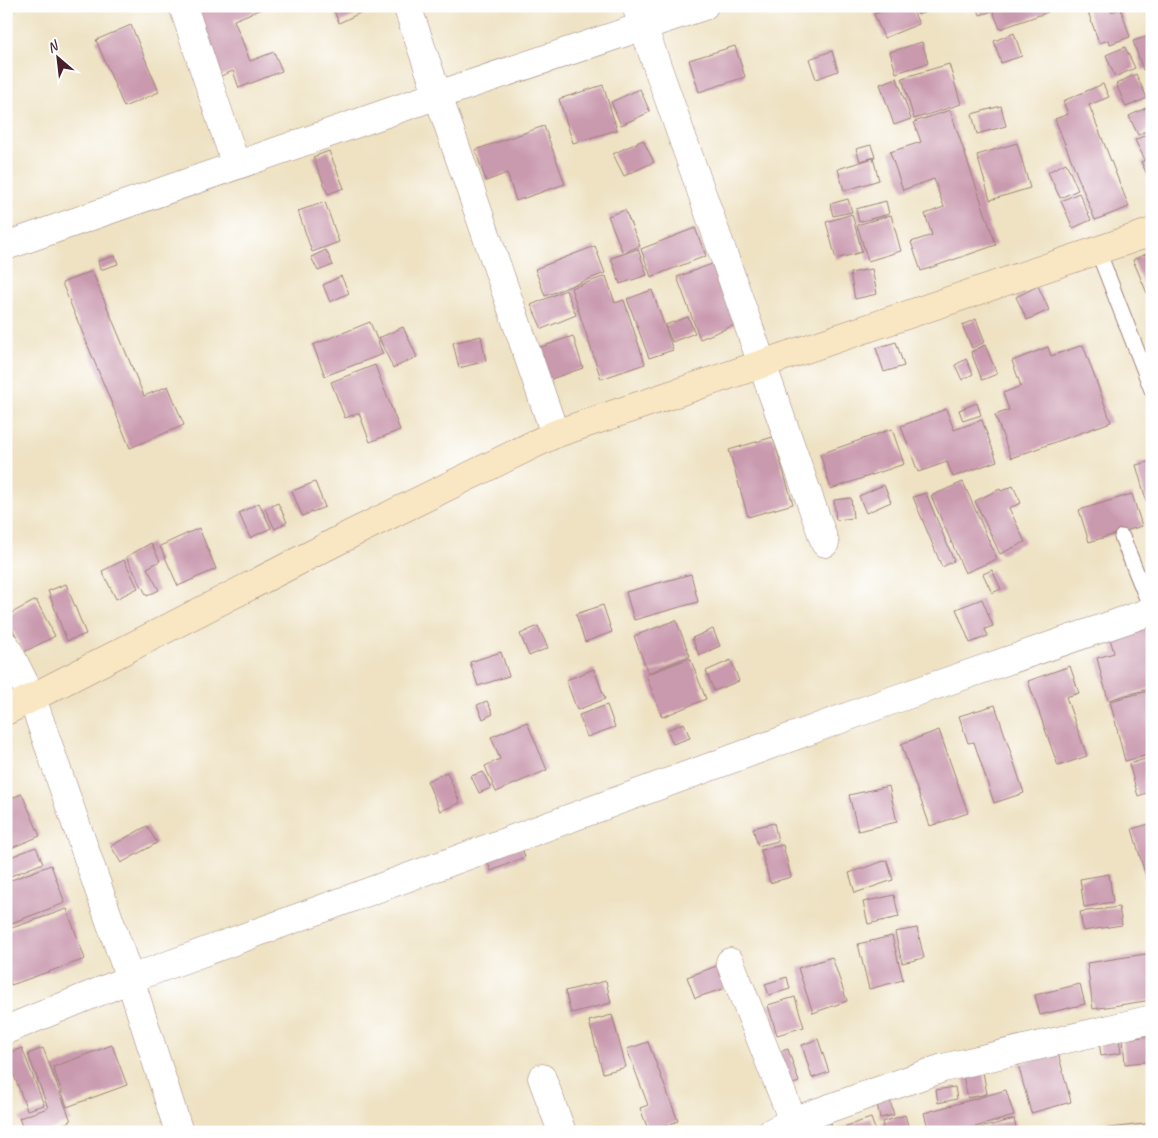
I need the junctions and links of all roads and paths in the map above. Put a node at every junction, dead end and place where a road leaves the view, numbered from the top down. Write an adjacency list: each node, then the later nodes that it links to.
1 (184, 6): 6 (street)
2 (407, 6): 5 (street)
3 (704, 6): 4 (street)
4 (640, 17): 5 (street); 10 (street)
5 (438, 95): 6 (street); 12 (street)
6 (236, 165): 8 (street)
7 (1152, 232): 9 (street)
8 (6, 246)
9 (1098, 251): 10 (street); 11 (lane)
10 (762, 366): 12 (street); 14 (street)
11 (1152, 390)
12 (555, 434): 17 (street)
13 (1122, 537): 15 (lane)
14 (825, 543)
15 (1152, 611): 20 (street)
16 (6, 646): 17 (street)
17 (32, 698): 18 (street); 20 (street)
18 (6, 711)
19 (730, 962): 24 (street)
20 (130, 979): 22 (street); 25 (street)
21 (1152, 1019): 24 (street)
22 (6, 1030)
23 (542, 1078): 26 (street)
24 (782, 1127)
25 (179, 1132)
26 (562, 1132)

